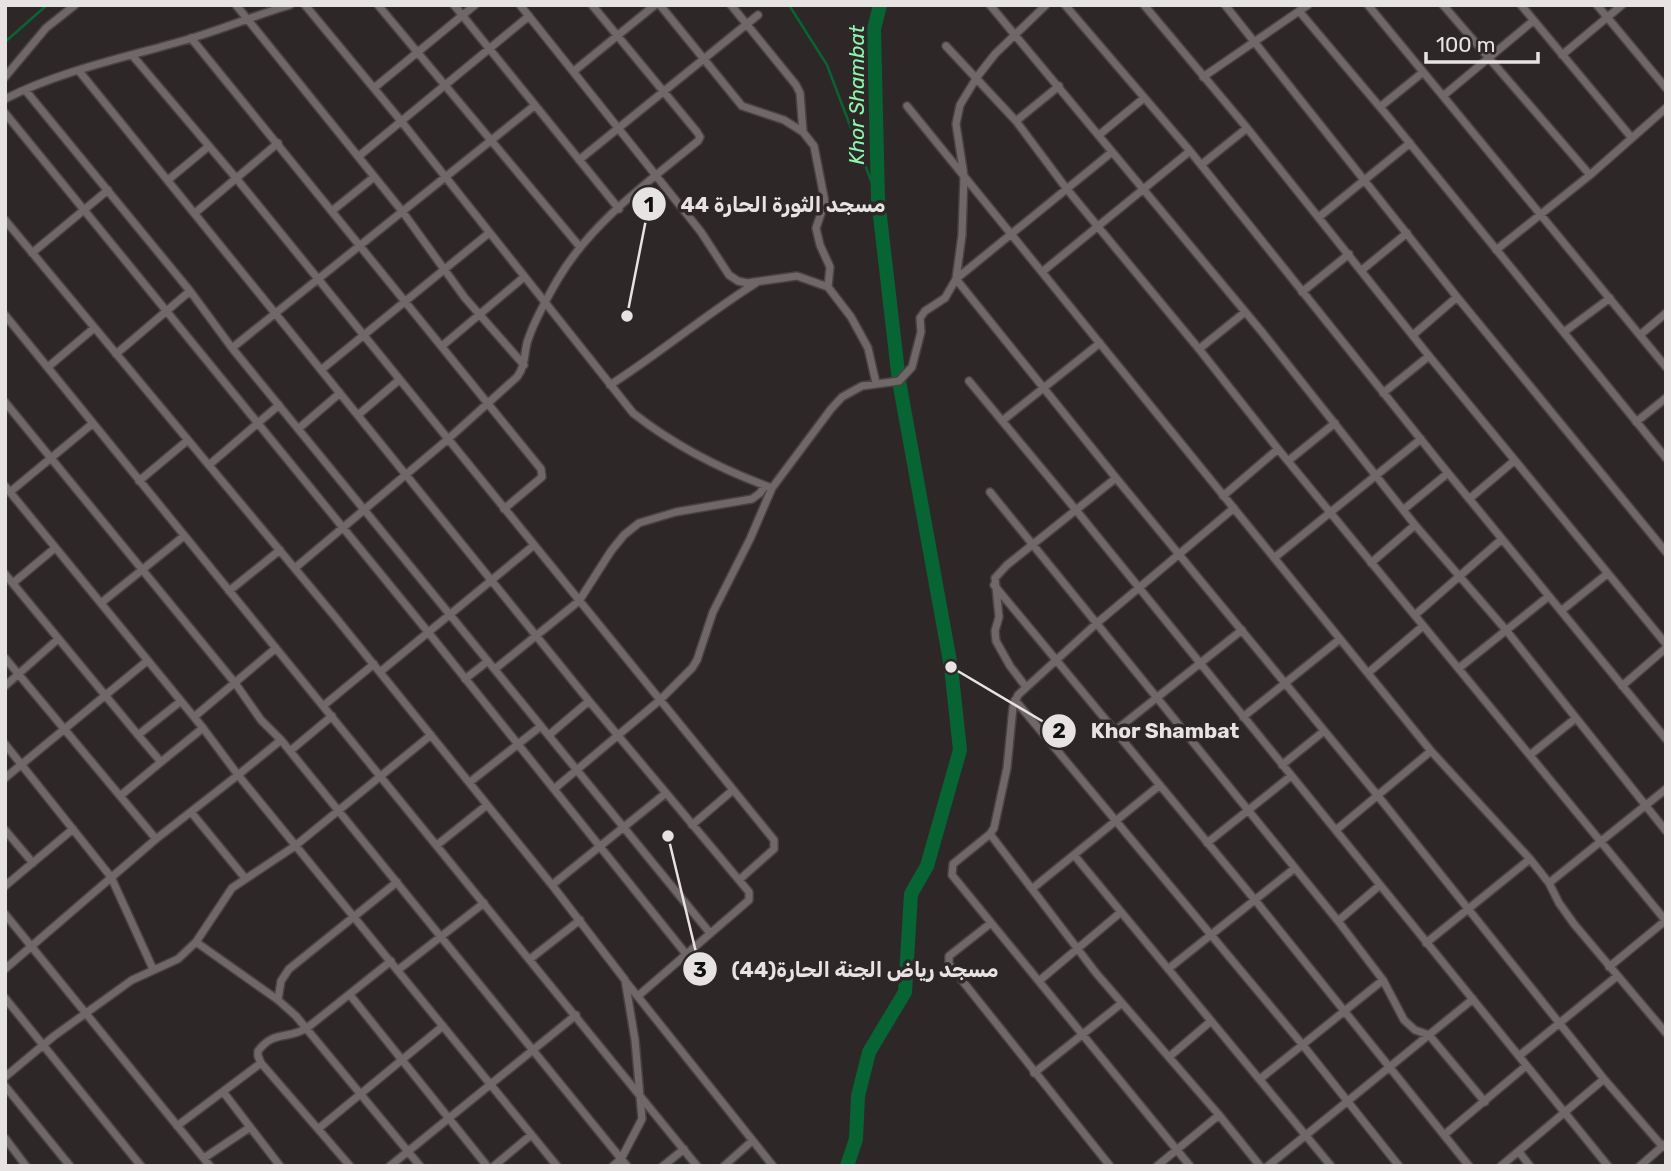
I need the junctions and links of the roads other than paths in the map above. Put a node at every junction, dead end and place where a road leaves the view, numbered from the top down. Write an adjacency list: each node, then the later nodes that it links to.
1 (75, 5): 45 (street)
2 (236, 5): 27 (street)
3 (290, 5): 27 (street)
4 (304, 5): 50 (street)
5 (378, 5): 37 (street)
6 (454, 5): 24 (street)
7 (475, 5): 24 (street)
8 (520, 5): 26 (street)
9 (592, 5): 32 (street)
10 (658, 5): 32 (street); 40 (street)
11 (731, 5): 30 (street)
12 (990, 5): 31 (street)
13 (1046, 5): 31 (street)
14 (1065, 5): 55 (street)
15 (1143, 5): 47 (street)
16 (1225, 5): 34 (street)
17 (1308, 5): 23 (street)
18 (1368, 5): 44 (street)
19 (1443, 5): 41 (street)
20 (1521, 5): 29 (street)
21 (1597, 5): 28 (street)
22 (1622, 5): 28 (street)
23 (1299, 11): 34 (street); 59 (street)
24 (463, 15): 36 (street); 37 (street)
25 (758, 15): 30 (street)
26 (529, 16): 36 (street); 43 (street)
27 (246, 18): 33 (street); 75 (street)
28 (1607, 18): 39 (street); 51 (street)
29 (1533, 21): 39 (street); 41 (street)
30 (746, 24): 40 (street); 66 (street)
31 (1015, 33): 46 (street); 49 (street)
32 (617, 36): 43 (street); 53 (street)
33 (191, 38): 38 (street); 70 (street)
34 (1254, 41): 47 (street); 84 (street)
35 (946, 46): 46 (street)
36 (490, 49): 48 (street); 57 (street)
37 (417, 52): 48 (street); 50 (street)
38 (132, 55): 42 (street); 72 (street)
39 (1562, 55): 68 (street)
40 (704, 59): 53 (street); 66 (street)
41 (1489, 59): 54 (street); 79 (street)
42 (79, 71): 52 (street); 85 (street)
43 (574, 71): 64 (street)
44 (1422, 73): 54 (street); 59 (street)
45 (5, 77)
46 (976, 77): 63 (street); 80 (street)
47 (1203, 77): 65 (street)
48 (445, 85): 62 (street); 69 (street)
49 (1059, 86): 63 (street); 67 (street)
50 (374, 88): 62 (street)
51 (1666, 88)
52 (26, 90): 56 (street); 88 (street)
53 (663, 92): 64 (street); 78 (street)
54 (1443, 96): 94 (street)
55 (1144, 98): 67 (street); 73 (street)
56 (5, 99)
57 (534, 106): 69 (street); 76 (street)
58 (907, 106): 80 (street)
59 (1380, 107): 71 (street)
60 (1666, 108): 68 (street)
61 (5, 113): 89 (street)
62 (401, 121): 75 (street); 82 (street)
63 (1016, 121): 86 (street)
64 (619, 128): 76 (street); 78 (street)
65 (1247, 128): 77 (street); 95 (street)
66 (803, 132): 113 (street)
67 (1099, 135): 74 (street)
68 (1631, 137): 79 (street)
69 (492, 141): 82 (street); 102 (street)
70 (278, 143): 83 (street); 91 (street)
71 (1410, 143): 84 (street); 103 (street)
72 (209, 146): 83 (street); 85 (street)
73 (1190, 151): 77 (street); 87 (street)
74 (1112, 152): 86 (street); 87 (street)
75 (359, 156): 81 (street)
76 (579, 160): 90 (street)
77 (1201, 165): 115 (street)
78 (656, 175): 90 (street); 112 (street)
79 (1590, 175): 94 (street)
80 (964, 176): 100 (street); 111 (street)
81 (374, 177): 91 (street); 92 (street)
82 (446, 177): 92 (street); 98 (street)
83 (236, 178): 93 (street); 110 (street)
84 (1365, 179): 95 (street); 99 (street)
85 (168, 180): 93 (street)
86 (1066, 188): 97 (street); 100 (street)
87 (1143, 189): 97 (street); 121 (street)
88 (108, 190): 89 (street); 114 (street)
89 (84, 209): 104 (street); 120 (street)
90 (619, 209): 102 (street)
91 (332, 211): 101 (street)
92 (402, 211): 101 (street); 106 (street)
93 (195, 212): 122 (street)
94 (1541, 214): 103 (street); 117 (street)
95 (1319, 217): 105 (street)
96 (5, 220): 104 (street)
97 (1098, 226): 108 (street); 134 (street)
98 (489, 233): 106 (street); 109 (street)
99 (1407, 233): 107 (street); 116 (street)
100 (1011, 234): 108 (street); 111 (street)
101 (360, 245): 110 (street); 118 (street)
102 (580, 247): 119 (street)
103 (1496, 250): 127 (street)
104 (32, 253): 126 (street)
105 (1349, 254): 107 (street); 115 (street)
106 (446, 269): 118 (street); 123 (street)
107 (1362, 270): 129 (street)
108 (1042, 272): 131 (street)
109 (524, 277): 119 (street); 123 (street)
110 (317, 279): 122 (street); 128 (street)
111 (956, 279): 143 (street); 145 (street)
112 (756, 282): 113 (street); 144 (street)
113 (828, 287): 143 (street)
114 (190, 291): 120 (street); 133 (street)
115 (1302, 292): 147 (street)
116 (1457, 297): 129 (street); 192 (street)
117 (1610, 298): 127 (street); 130 (street)
118 (404, 300): 128 (street); 132 (street)
119 (545, 303): 137 (street); 144 (street)
120 (166, 310): 135 (street); 156 (street)
121 (1245, 312): 134 (street); 157 (street)
122 (275, 313): 133 (street); 140 (street)
123 (480, 313): 132 (street); 137 (street)
124 (1666, 313): 130 (street)
125 (5, 315): 139 (street)
126 (93, 328): 135 (street); 139 (street)
127 (1564, 332): 154 (street)
128 (363, 335): 140 (street); 141 (street)
129 (1413, 335): 136 (street)
130 (1640, 335): 138 (street)
131 (1100, 343): 145 (street); 176 (street)
132 (442, 346): 150 (street)
133 (232, 348): 151 (street)
134 (1199, 349): 162 (street)
135 (116, 354): 160 (street)
136 (1429, 356): 147 (street); 166 (street)
137 (524, 365): 150 (street)
138 (1666, 366)
139 (48, 367): 155 (street)
140 (321, 370): 146 (street)
141 (400, 380): 152 (street); 161 (street)
142 (968, 381): 153 (street)
143 (876, 383): 173 (street)
144 (610, 386): 173 (street)
145 (1045, 387): 153 (street); 171 (street)
146 (340, 393): 152 (street); 158 (street)
147 (1383, 393): 159 (street)
148 (1666, 398): 154 (street)
149 (5, 402): 163 (street)
150 (489, 402): 161 (street); 179 (street)
151 (279, 405): 156 (street); 158 (street)
152 (358, 415): 169 (street)
153 (1002, 421): 181 (street)
154 (1636, 422): 164 (street)
155 (92, 424): 163 (street); 172 (street)
156 (256, 424): 167 (street); 185 (street)
157 (1335, 424): 165 (street); 170 (street)
158 (298, 429): 180 (street)
159 (1421, 439): 168 (street); 170 (street)
160 (188, 440): 167 (street); 172 (street)
161 (447, 440): 169 (street); 179 (street)
162 (1278, 449): 165 (street); 176 (street)
163 (51, 458): 174 (street); 197 (street)
164 (1666, 458)
165 (1288, 461): 183 (street)
166 (1514, 461): 177 (street); 199 (street)
167 (209, 465): 191 (street)
168 (1448, 473): 177 (street); 182 (street)
169 (407, 475): 180 (street); 201 (street)
170 (1375, 475): 182 (street); 183 (street)
171 (1116, 478): 181 (street); 193 (street)
172 (139, 481): 186 (street)
173 (769, 487): 207 (street); 241 (street)
174 (8, 489): 190 (street)
175 (989, 492): 189 (street)
176 (1223, 496): 178 (street)
177 (1469, 499): 187 (street)
178 (1234, 508): 193 (street); 194 (street)
179 (504, 509): 188 (street)
180 (365, 510): 185 (street); 210 (street)
181 (1076, 510): 189 (street); 204 (street)
182 (1403, 510): 184 (street)
183 (1330, 513): 194 (street); 195 (street)
184 (1415, 525): 195 (street); 200 (street)
185 (343, 528): 196 (street); 216 (street)
186 (184, 536): 197 (street); 205 (street)
187 (1502, 540): 200 (street); 206 (street)
188 (533, 545): 201 (street); 207 (street)
189 (1033, 545): 203 (street); 212 (street)
190 (55, 548): 202 (street); 208 (street)
191 (280, 550): 196 (street); 205 (street)
192 (1666, 552)
193 (1180, 553): 204 (street); 214 (street)
194 (1274, 558): 219 (street)
195 (1371, 562): 211 (street)
196 (295, 568): 226 (street)
197 (143, 570): 208 (street); 234 (street)
198 (5, 574): 202 (street)
199 (1607, 574): 209 (street); 220 (street)
200 (1459, 576): 211 (street); 215 (street)
201 (492, 580): 210 (street); 217 (street)
202 (13, 583): 218 (street)
203 (994, 585): 223 (street); 238 (street)
204 (1138, 588): 212 (street); 227 (street)
205 (229, 591): 221 (street)
206 (1549, 596): 209 (street); 215 (street)
207 (579, 601): 217 (street); 241 (street)
208 (101, 603): 224 (street)
209 (1561, 611): 237 (street)
210 (450, 614): 216 (street); 225 (street)
211 (1415, 615): 213 (street)
212 (1097, 623): 223 (street); 240 (street)
213 (1423, 626): 228 (street); 231 (street)
214 (1242, 630): 227 (street); 235 (street)
215 (1506, 630): 228 (street); 249 (street)
216 (428, 632): 230 (street); 233 (street)
217 (537, 635): 229 (street); 244 (street)
218 (58, 639): 232 (street); 239 (street)
219 (1340, 639): 231 (street); 235 (street)
220 (1666, 646): 237 (street)
221 (276, 648): 234 (street); 245 (street)
222 (5, 658): 232 (street)
223 (1057, 658): 238 (street); 253 (street)
224 (147, 661): 239 (street); 243 (street)
225 (488, 661): 229 (street); 233 (street)
226 (374, 664): 230 (street); 245 (street)
227 (1199, 664): 240 (street); 248 (street)
228 (1459, 668): 265 (street)
229 (495, 669): 250 (street)
230 (380, 672): 256 (street)
231 (1368, 673): 264 (street)
232 (18, 674): 236 (street); 252 (street)
233 (465, 679): 262 (street)
234 (235, 683): 247 (street); 260 (street)
235 (1285, 683): 248 (street); 254 (street)
236 (5, 686)
237 (1622, 686): 259 (street)
238 (1026, 687): 242 (street)
239 (105, 695): 252 (street); 255 (street)
240 (1157, 699): 253 (street); 285 (street)
241 (660, 700): 258 (street); 278 (street)
242 (1015, 700): 287 (street); 294 (street)
243 (181, 701): 247 (street); 255 (street)
244 (589, 701): 257 (street); 258 (street)
245 (323, 706): 246 (street)
246 (332, 716): 263 (street); 272 (street)
247 (194, 717): 251 (street)
248 (1243, 718): 268 (street)
249 (1576, 718): 265 (street); 283 (street)
250 (541, 726): 257 (street); 262 (street)
251 (203, 728): 266 (street); 270 (street)
252 (64, 730): 267 (street); 280 (street)
253 (1116, 730): 275 (street)
254 (1324, 731): 268 (street); 281 (street)
255 (138, 735): 266 (street)
256 (431, 735): 272 (street); 274 (street)
257 (549, 735): 269 (street)
258 (618, 736): 269 (street); 279 (street)
259 (1666, 739)
260 (281, 740): 263 (street); 270 (street)
261 (5, 744): 267 (street)
262 (517, 744): 274 (street); 276 (street)
263 (290, 751): 284 (street)
264 (1431, 751): 281 (street); 302 (street)
265 (1530, 755): 297 (street)
266 (161, 762): 280 (street)
267 (22, 764): 273 (street); 291 (street)
268 (1282, 765): 271 (street)
269 (577, 769): 276 (street); 289 (street)
270 (238, 775): 286 (street); 299 (street)
271 (1291, 776): 285 (street); 292 (street)
272 (381, 777): 284 (street); 298 (street)
273 (5, 778)
274 (470, 782): 282 (street)
275 (1160, 785): 287 (street); 296 (street)
276 (554, 789): 300 (street)
277 (1666, 789): 283 (street)
278 (733, 790): 288 (street); 307 (street)
279 (666, 793): 288 (street); 289 (street)
280 (120, 796): 295 (street)
281 (1378, 796): 292 (street); 316 (street)
282 (487, 805): 298 (street); 310 (street)
283 (1646, 806): 293 (street); 297 (street)
284 (340, 811): 299 (street); 308 (street)
285 (1248, 811): 296 (street); 304 (street)
286 (191, 812): 295 (street); 306 (street)
287 (1116, 820): 301 (street); 325 (street)
288 (692, 825): 307 (street)
289 (624, 828): 300 (street); 324 (street)
290 (5, 830): 303 (street)
291 (74, 830): 303 (street); 305 (street)
292 (1336, 830): 311 (street)
293 (1666, 831)
294 (990, 834): 313 (street); 323 (street)
295 (156, 839): 305 (street)
296 (1207, 842): 314 (street)
297 (1601, 843): 309 (street); 322 (street)
298 (437, 845): 315 (street)
299 (295, 846): 306 (street); 319 (street)
300 (600, 846): 310 (street); 331 (street)
301 (1074, 855): 313 (street); 317 (street)
302 (1530, 859): 309 (street); 316 (street)
303 (33, 863): 312 (street)
304 (1295, 868): 314 (street); 321 (street)
305 (111, 877): 329 (street); 335 (street)
306 (245, 878): 327 (street)
307 (739, 880): 324 (street)
308 (397, 882): 319 (street); 326 (street)
309 (1549, 883): 334 (street)
310 (552, 885): 320 (street)
311 (1380, 885): 321 (street); 328 (street)
312 (5, 886)
313 (1033, 888): 330 (street)
314 (1255, 900): 325 (street); 349 (street)
315 (484, 902): 326 (street); 332 (street)
316 (1469, 909): 328 (street); 353 (street)
317 (1121, 912): 330 (street); 336 (street)
318 (5, 914): 329 (street)
319 (353, 916): 333 (street); 347 (street)
320 (580, 920): 332 (street); 340 (street)
321 (1338, 921): 341 (street)
322 (1666, 921): 334 (street)
323 (991, 923): 342 (street); 368 (street)
324 (710, 933): 331 (street)
325 (1210, 935): 336 (street); 359 (street)
326 (440, 936): 338 (street); 361 (street)
327 (196, 942): 335 (street); 347 (street)
328 (1426, 943): 346 (street)
329 (32, 947): 337 (street); 350 (street)
330 (1078, 949): 342 (street); 348 (street)
331 (686, 954): 344 (street)
332 (530, 959): 351 (street)
333 (391, 961): 338 (street); 343 (street)
334 (1609, 967): 339 (street)
335 (153, 969): 350 (street)
336 (1168, 969): 352 (street)
337 (5, 970)
338 (398, 970): 354 (street)
339 (1616, 976): 353 (street); 356 (street)
340 (625, 980): 344 (street); 376 (street)
341 (1383, 980): 349 (street); 358 (street)
342 (1039, 981): 357 (street)
343 (350, 995): 355 (street); 364 (street)
344 (638, 996): 389 (street)
345 (5, 998): 360 (street)
346 (1473, 999): 358 (street); 362 (street)
347 (278, 1000): 355 (street)
348 (1122, 1003): 357 (street); 363 (street)
349 (1343, 1011): 359 (street); 366 (street)
350 (85, 1013): 360 (street); 382 (street)
351 (576, 1015): 361 (street); 376 (street)
352 (1211, 1021): 363 (street); 370 (street)
353 (1559, 1023): 362 (street); 371 (street)
354 (443, 1026): 364 (street); 372 (street)
355 (307, 1028): 365 (street); 375 (street)
356 (1666, 1033)
357 (1082, 1034): 368 (street); 392 (street)
358 (1429, 1035): 366 (street); 378 (street)
359 (1302, 1044): 370 (street); 377 (street)
360 (42, 1046): 369 (street); 399 (street)
361 (532, 1051): 372 (street); 396 (street)
362 (1519, 1056): 367 (street)
363 (1169, 1057): 380 (street)
364 (401, 1059): 375 (street); 381 (street)
365 (261, 1063): 374 (street); 384 (street)
366 (1388, 1066): 377 (street); 387 (street)
367 (1526, 1066): 378 (street); 379 (street)
368 (1034, 1073): 414 (street)
369 (5, 1077)
370 (1260, 1079): 385 (street)
371 (1604, 1079): 379 (street); 390 (street)
372 (490, 1084): 381 (street); 386 (street)
373 (5, 1086): 398 (street)
374 (224, 1093): 382 (street); 383 (street)
375 (360, 1093): 384 (street); 393 (street)
376 (640, 1098): 391 (street); 396 (street)
377 (1346, 1100): 385 (street); 420 (street)
378 (1485, 1102): 387 (street)
379 (1565, 1114): 394 (street); 424 (street)
380 (1219, 1115): 392 (street); 417 (street)
381 (448, 1118): 393 (street); 405 (street)
382 (177, 1125): 395 (street)
383 (249, 1128): 395 (street); 401 (street)
384 (318, 1129): 402 (street)
385 (1305, 1134): 418 (street); 419 (street)
386 (531, 1135): 406 (street); 407 (street)
387 (1444, 1135): 421 (street)
388 (5, 1138): 397 (street)
389 (752, 1141): 412 (street); 413 (street)
390 (1664, 1145): 425 (street)
391 (684, 1149): 410 (street); 411 (street)
392 (1176, 1149): 415 (street); 416 (street)
393 (408, 1151): 403 (street); 404 (street)
394 (1519, 1152): 422 (street); 423 (street)
395 (204, 1158): 400 (street)
396 (621, 1159): 408 (street); 409 (street)
397 (26, 1166)
398 (70, 1166)
399 (141, 1166)
400 (210, 1166)
401 (280, 1166)
402 (350, 1166)
403 (390, 1166)
404 (420, 1166)
405 (487, 1166)
406 (494, 1166)
407 (557, 1166)
408 (613, 1166)
409 (627, 1166)
410 (663, 1166)
411 (697, 1166)
412 (724, 1166)
413 (773, 1166)
414 (1110, 1166)
415 (1157, 1166)
416 (1189, 1166)
417 (1260, 1166)
418 (1268, 1166)
419 (1331, 1166)
420 (1399, 1166)
421 (1469, 1166)
422 (1501, 1166)
423 (1530, 1166)
424 (1608, 1166)
425 (1640, 1166)

